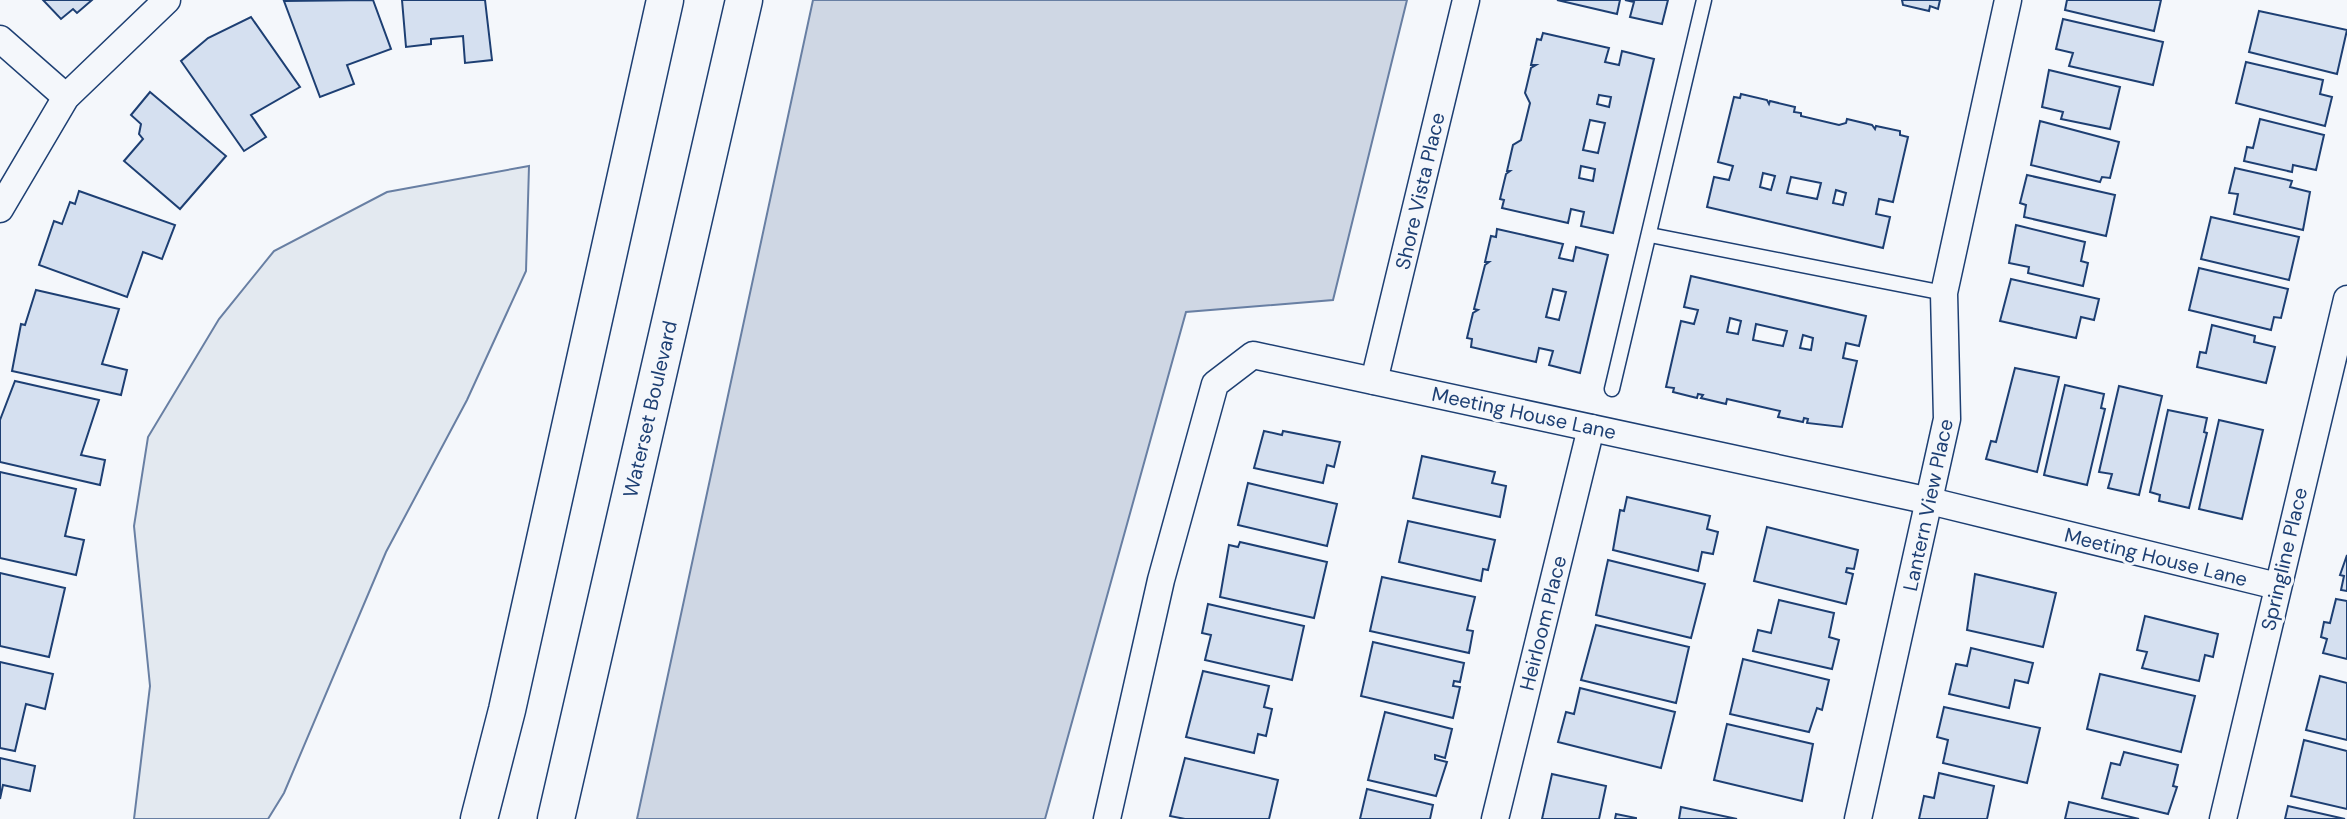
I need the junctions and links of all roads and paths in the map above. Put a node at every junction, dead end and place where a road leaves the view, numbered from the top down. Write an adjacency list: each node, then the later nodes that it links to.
1 (167, 0): 8 (street)
2 (665, 0): 19 (street)
3 (744, 0): 20 (street, Waterset Boulevard)
4 (1466, 0): 14 (street, Shore Vista Place)
5 (1704, 0): 10 (lane)
6 (2008, 0): 11 (street, Lantern View Place)
7 (0, 39): 8 (street)
8 (66, 97): 9 (street)
9 (0, 209)
10 (1650, 235): 11 (lane); 15 (lane)
11 (1944, 293): 17 (street, Lantern View Place)
12 (2347, 299): 13 (street, Springline Place)
13 (2343, 335): 18 (street, Springline Place)
14 (1374, 381): 16 (street, Meeting House Lane); 21 (street, Meeting House Lane)
15 (1612, 389)
16 (1591, 428): 17 (street, Meeting House Lane); 22 (street, Heirloom Place)
17 (1930, 501): 18 (street, Meeting House Lane); 23 (street, Lantern View Place)
18 (2277, 586): 24 (street, Springline Place)
19 (479, 819)
20 (556, 819)
21 (1107, 819)
22 (1495, 819)
23 (1858, 819)
24 (2223, 819)

